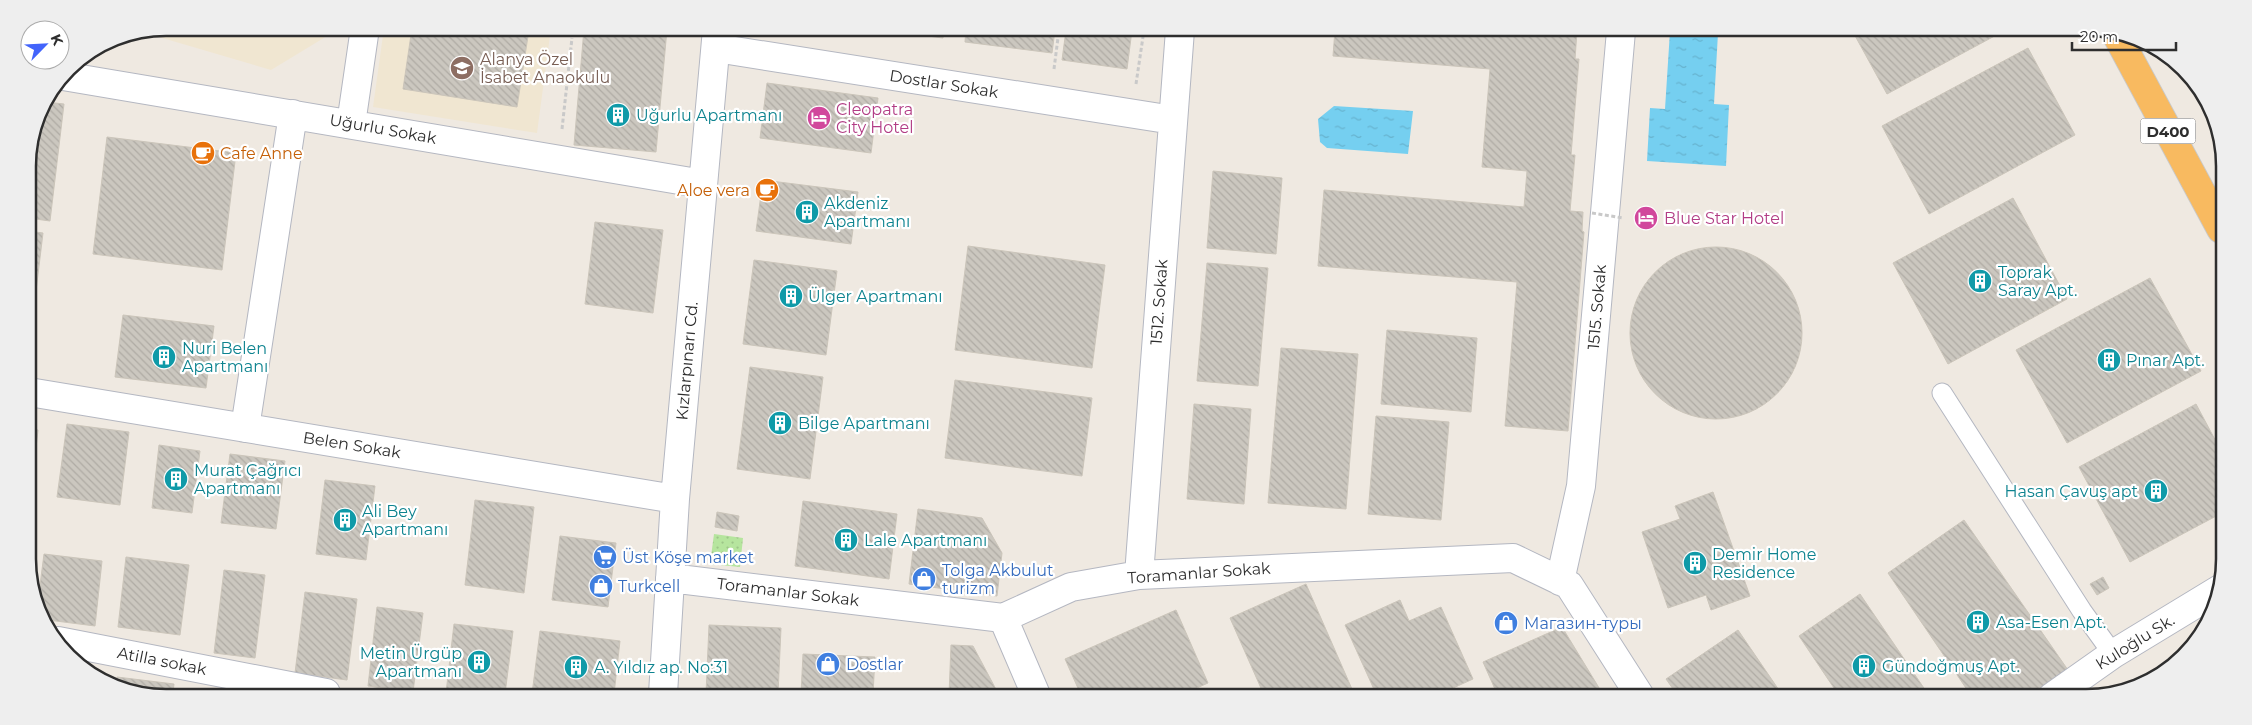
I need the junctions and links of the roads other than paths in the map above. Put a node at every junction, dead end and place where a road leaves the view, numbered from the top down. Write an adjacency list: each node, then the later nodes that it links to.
1 (364, 36): 9 (street)
2 (1180, 36): 8 (street, 1512. Sokak)
3 (1622, 36): 18 (street, 1515. Sokak)
4 (717, 38): 8 (street, Dostlar Sokak); 10 (street, Kızlarpınarı Cd.)
5 (2120, 41): 11 (highway, D400)
6 (72, 78): 7 (street, Uğurlu Sokak)
7 (293, 114): 9 (street, Uğurlu Sokak); 14 (street)
8 (1173, 120): 16 (street, 1512. Sokak)
9 (351, 124): 10 (street, Uğurlu Sokak)
10 (703, 184): 15 (street, Kızlarpınarı Cd.)
11 (2216, 218)
12 (1942, 392): 22 (lane)
13 (36, 393): 14 (street, Belen Sokak)
14 (245, 428): 15 (street, Belen Sokak)
15 (675, 499): 17 (street, Kızlarpınarı Cd.)
16 (1139, 575): 18 (street, Toramanlar Sokak); 20 (street, Toramanlar Sokak)
17 (670, 578): 20 (street, Toramanlar Sokak); 26 (street, Kızlarpınarı Cd.)
18 (1560, 581): 23 (street, Toramanlar Sokak)
19 (2210, 595): 22 (street, Kuloğlu Sk.)
20 (1003, 618): 27 (street)
21 (68, 643): 25 (street, Atilla sokak)
22 (2113, 654): 24 (street, Kuloğlu Sk.)
23 (1635, 688)
24 (2065, 688)
25 (305, 689)
26 (663, 689)
27 (1033, 689)

